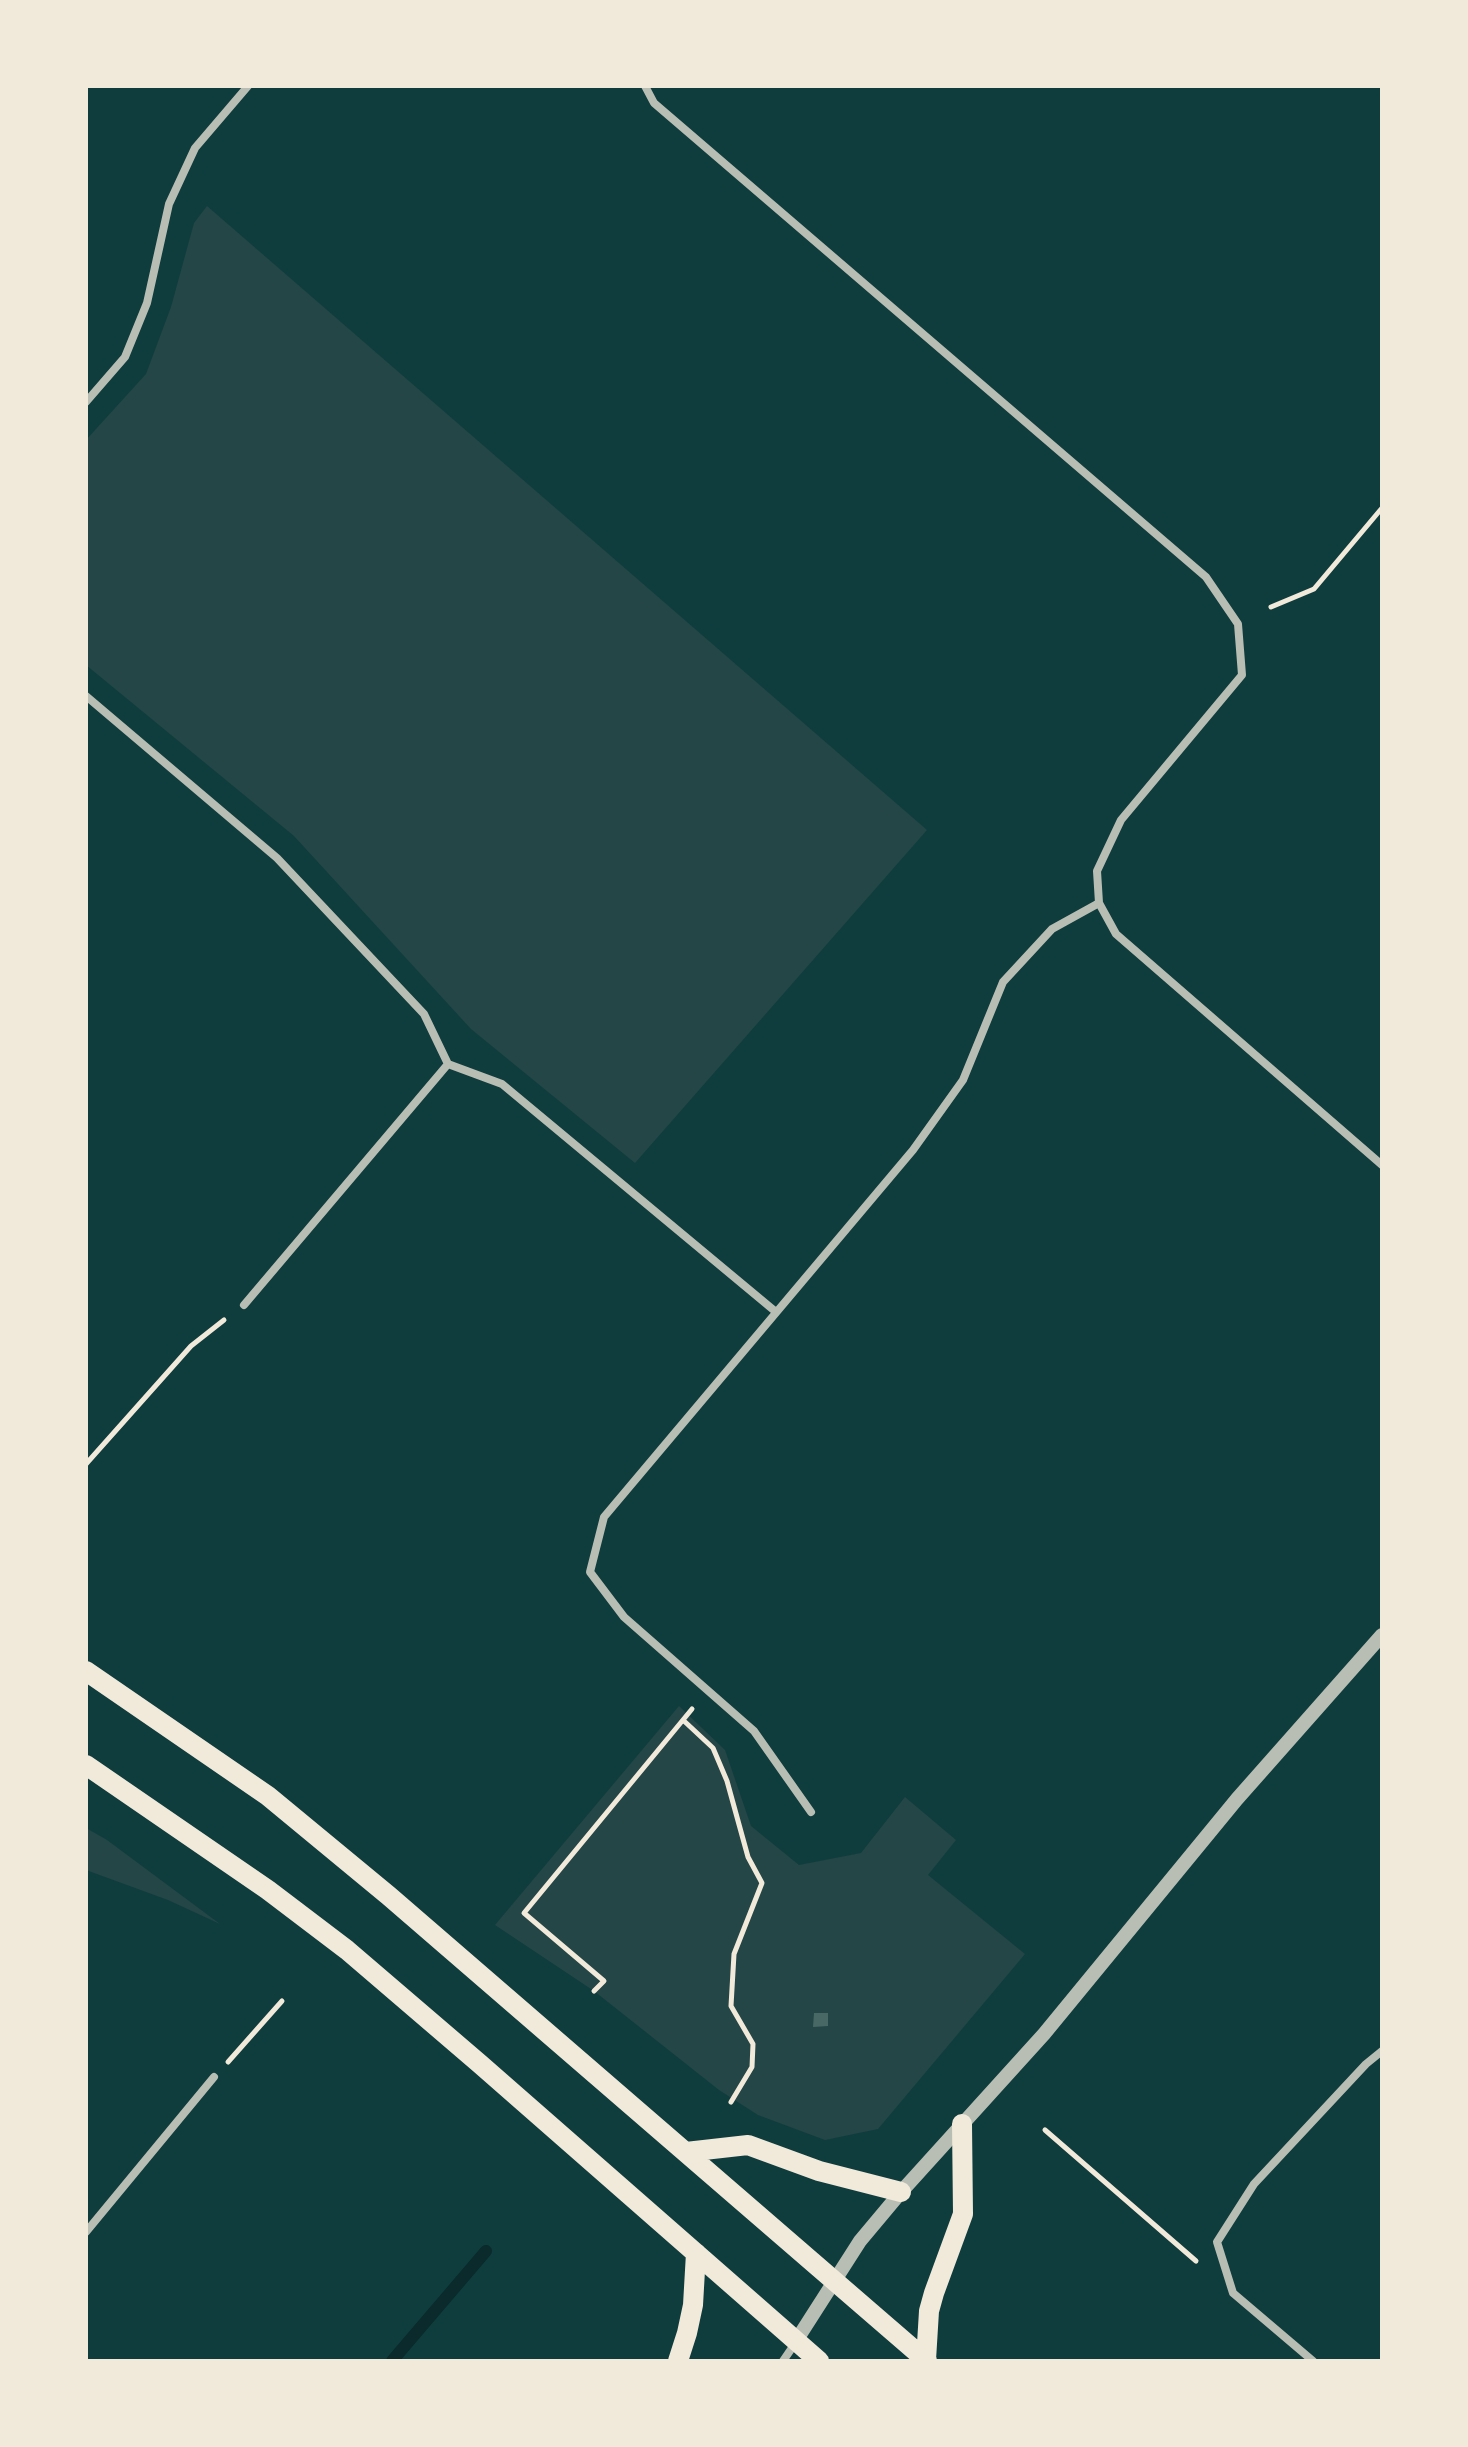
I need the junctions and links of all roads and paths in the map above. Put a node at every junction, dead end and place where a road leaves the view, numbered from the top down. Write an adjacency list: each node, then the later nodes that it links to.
1 (248, 86): 3 (street)
2 (645, 86): 7 (street)
3 (86, 402)
4 (1382, 508): 5 (path)
5 (1271, 607)
6 (86, 696): 8 (street)
7 (1099, 903): 9 (street); 11 (street)
8 (448, 1064): 10 (street); 11 (street)
9 (1382, 1165)
10 (244, 1305): 12 (path)
11 (776, 1312): 15 (street)
12 (86, 1464)
13 (1382, 1635): 24 (street)
14 (86, 1671): 26 (main road)
15 (708, 1690): 16 (path); 18 (street)
16 (683, 1720): 19 (path); 23 (path)
17 (86, 1765): 29 (main road)
18 (811, 1812)
19 (594, 1991)
20 (282, 2001): 22 (path)
21 (1382, 2051): 31 (street)
22 (214, 2077): 28 (street)
23 (731, 2102)
24 (962, 2124): 27 (street); 33 (main road)
25 (1045, 2130): 31 (path)
26 (686, 2152): 27 (main road); 30 (main road)
27 (901, 2192): 30 (street)
28 (86, 2232)
29 (696, 2253): 32 (main road); 34 (main road)
30 (833, 2281): 32 (street); 33 (main road)
31 (1233, 2293): 37 (street)
32 (796, 2341): 35 (street); 36 (main road)
33 (927, 2360)
34 (678, 2361)
35 (783, 2361)
36 (819, 2361)
37 (1313, 2361)

